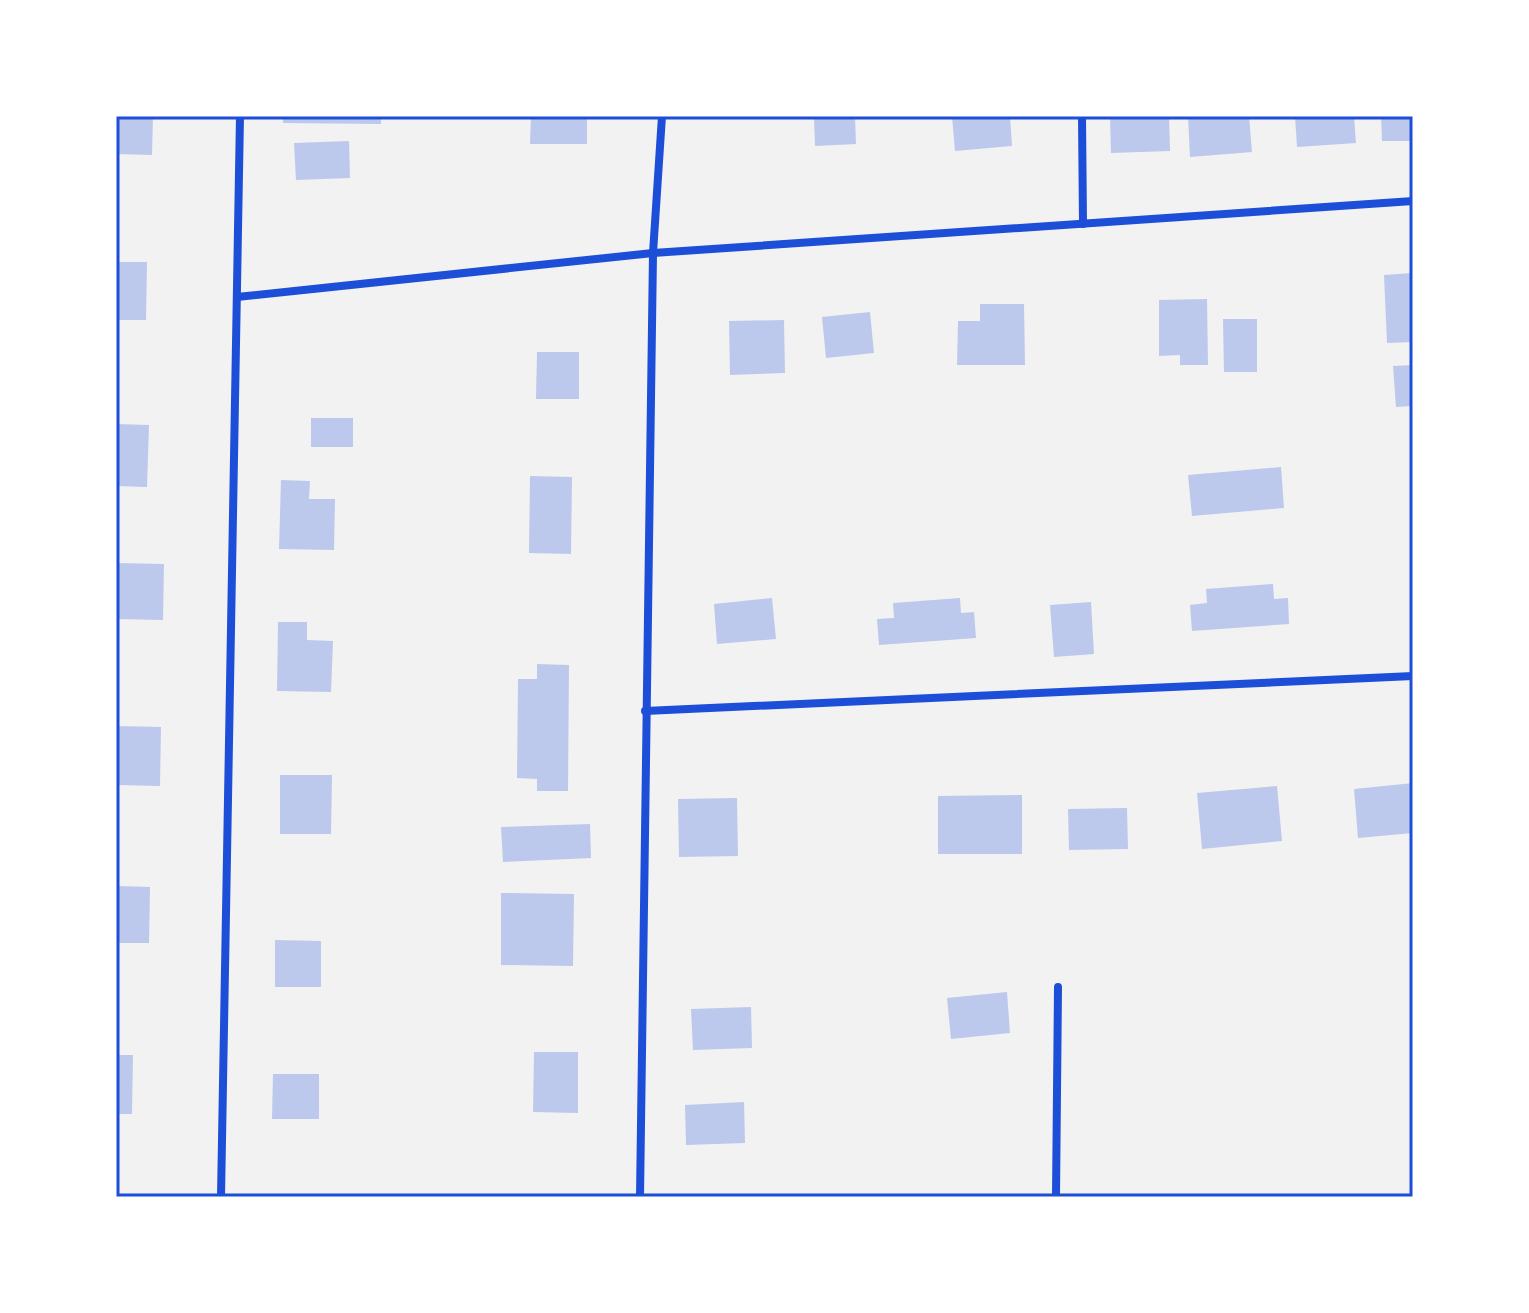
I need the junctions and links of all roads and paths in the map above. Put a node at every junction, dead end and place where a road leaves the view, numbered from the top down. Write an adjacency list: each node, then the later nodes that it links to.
1 (240, 116): 7 (street)
2 (662, 116): 6 (street)
3 (1082, 116): 5 (street)
4 (1413, 201): 5 (street)
5 (1083, 224): 6 (street)
6 (653, 253): 7 (street); 9 (street)
7 (237, 297): 11 (street)
8 (1413, 676): 9 (street)
9 (645, 711): 12 (street)
10 (1058, 987): 13 (street)
11 (221, 1197)
12 (640, 1197)
13 (1056, 1197)

